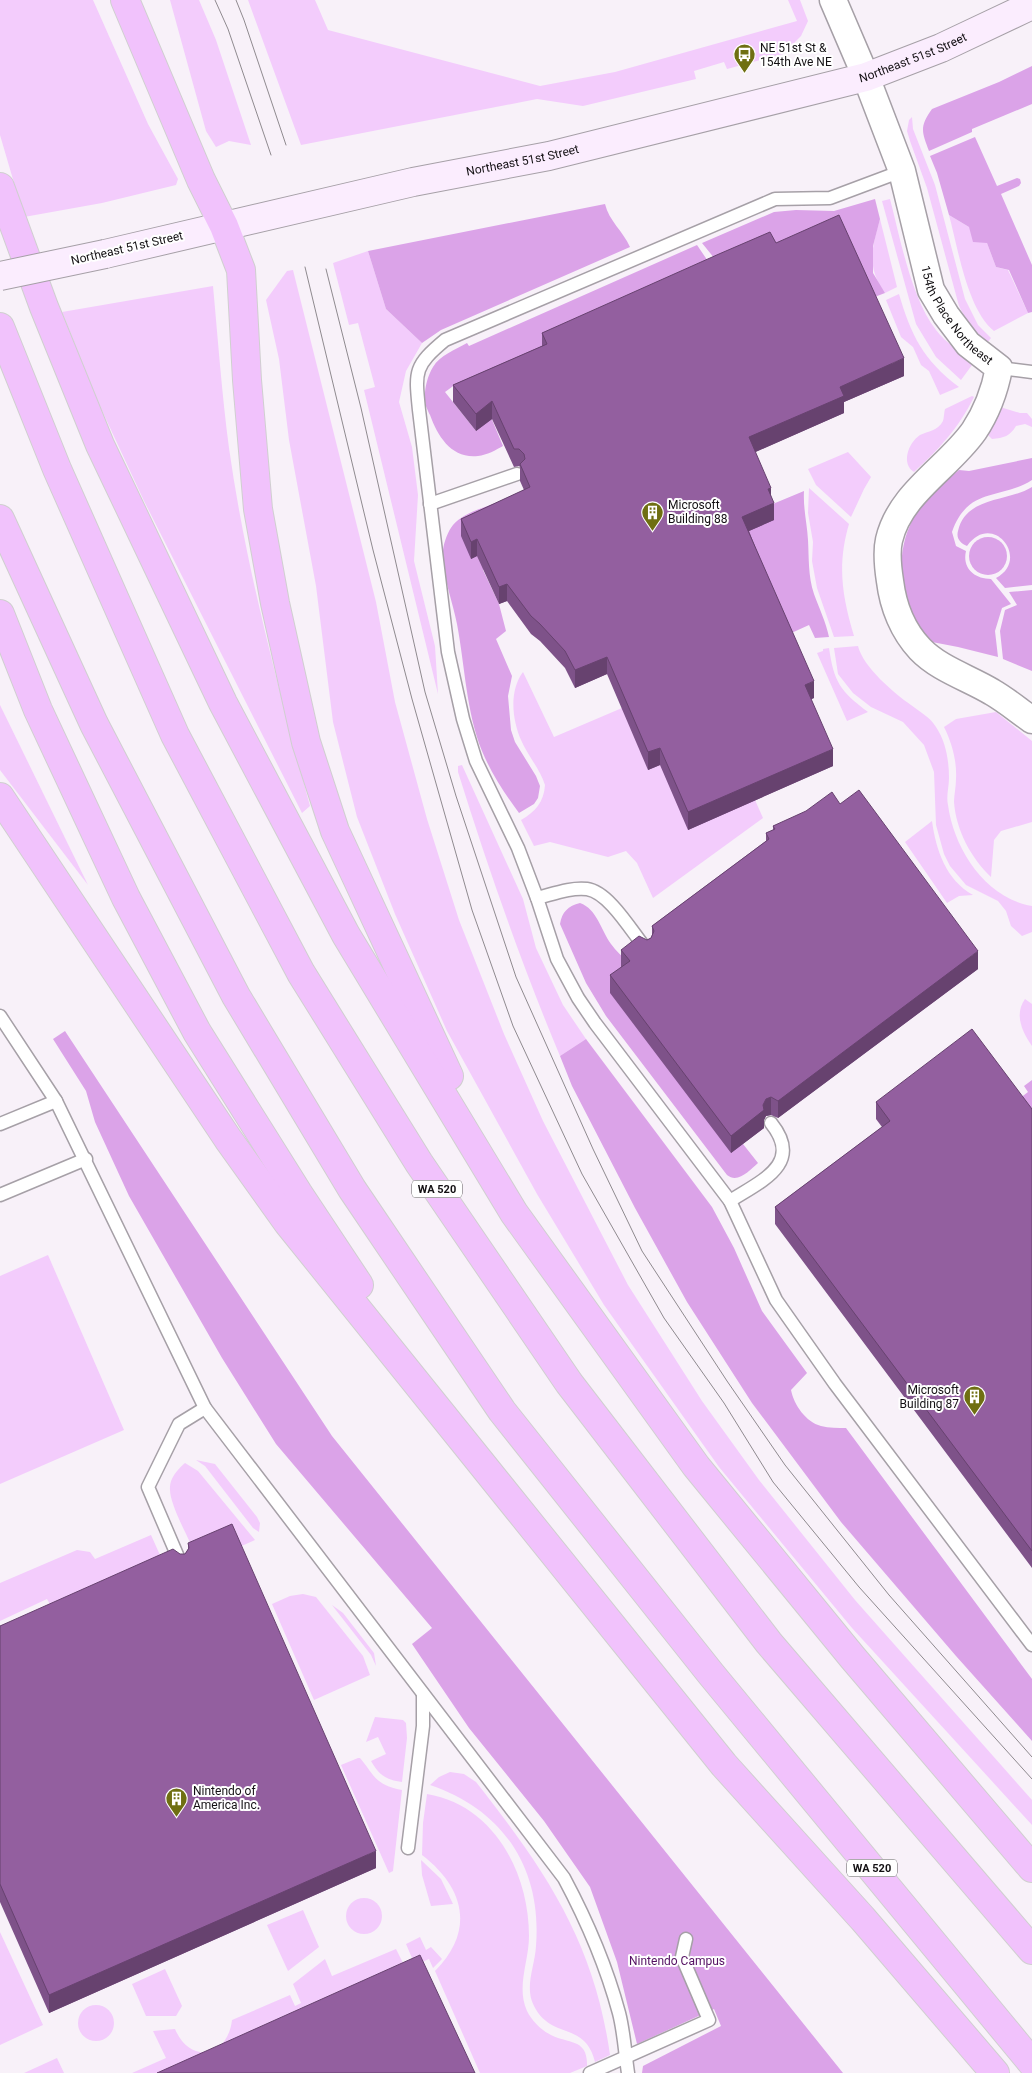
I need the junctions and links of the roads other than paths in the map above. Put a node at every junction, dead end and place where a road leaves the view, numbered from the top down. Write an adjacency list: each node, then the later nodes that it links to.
1 (125, 0): 7 (highway)
2 (832, 0): 4 (street, 154th Place Northeast)
3 (1032, 5): 4 (main road, Northeast 51st Street)
4 (866, 78): 5 (street, 154th Place Northeast); 7 (main road, Northeast 51st Street)
5 (902, 170): 10 (street, 154th Place Northeast); 13 (lane)
6 (0, 187): 27 (highway)
7 (224, 226): 8 (main road, Northeast 51st Street, bridge); 27 (highway)
8 (0, 276)
9 (0, 328): 36 (highway, WA 520)
10 (999, 368): 11 (lane); 16 (street, 154th Place Northeast)
11 (1032, 372)
12 (517, 474): 13 (lane)
13 (430, 504): 18 (lane)
14 (0, 519): 38 (highway, WA 520)
15 (0, 614): 29 (highway)
16 (1032, 720)
17 (0, 797): 29 (highway)
18 (538, 898): 19 (lane); 26 (lane)
19 (646, 949)
20 (0, 1016): 21 (lane)
21 (56, 1101): 22 (lane); 24 (lane)
22 (1, 1120)
23 (772, 1123): 26 (lane)
24 (86, 1160): 25 (lane); 28 (lane)
25 (0, 1195)
26 (730, 1201): 31 (lane)
27 (514, 1213): 34 (highway)
28 (205, 1408): 30 (lane); 32 (lane)
29 (456, 1430): 41 (highway)
30 (181, 1564)
31 (1032, 1646)
32 (423, 1694): 33 (lane); 37 (lane)
33 (408, 1848)
34 (1032, 1868)
35 (686, 1940): 37 (lane)
36 (1032, 1950)
37 (626, 2057): 39 (lane); 40 (lane)
38 (1032, 2063)
39 (590, 2073)
40 (628, 2073)
41 (995, 2073)

